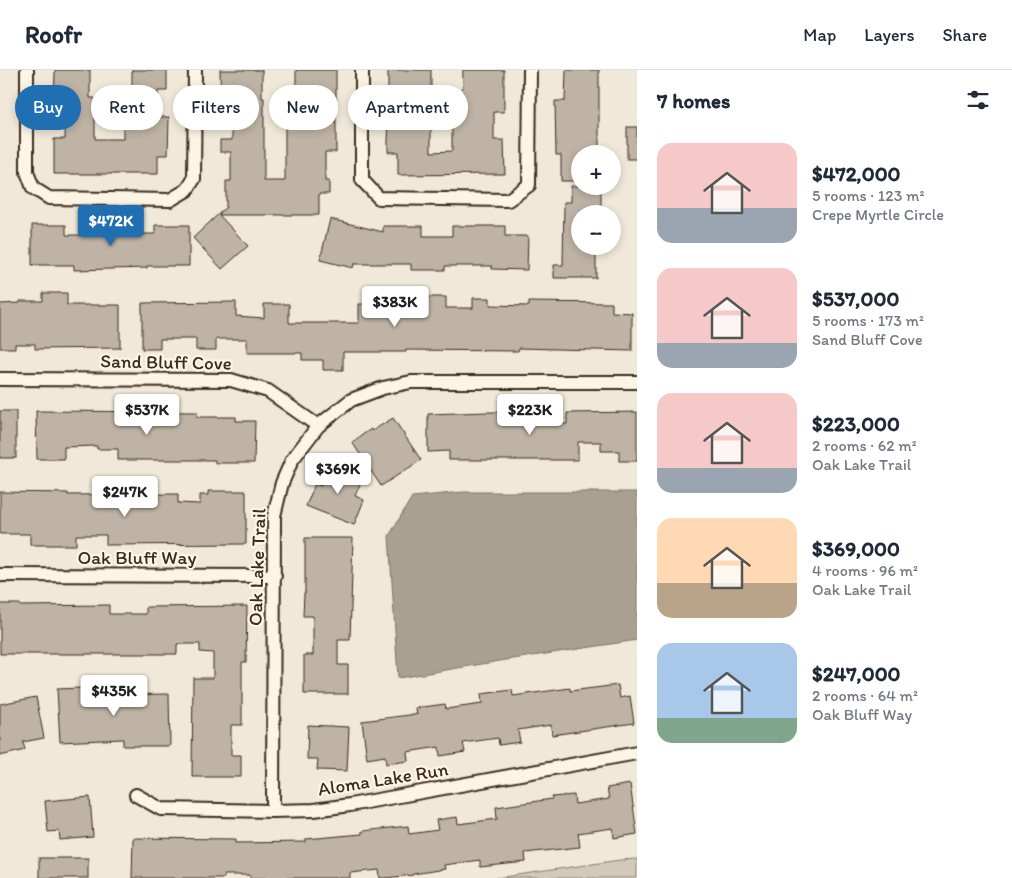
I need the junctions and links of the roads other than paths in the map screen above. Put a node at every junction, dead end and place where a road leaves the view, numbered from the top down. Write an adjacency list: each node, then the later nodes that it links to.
1 (27, 70): 2 (street)
2 (195, 70)
3 (362, 70): 4 (street)
4 (530, 70)
5 (0, 379): 7 (street, Sand Bluff Cove)
6 (637, 382): 7 (street, Oak Lake Trail)
7 (318, 426): 9 (street, Oak Lake Trail)
8 (0, 575): 9 (street, Oak Bluff Way)
9 (274, 576): 12 (street, Oak Lake Trail)
10 (637, 754): 12 (street, Aloma Lake Run)
11 (136, 795): 12 (street, Aloma Lake Run)
12 (273, 811)

